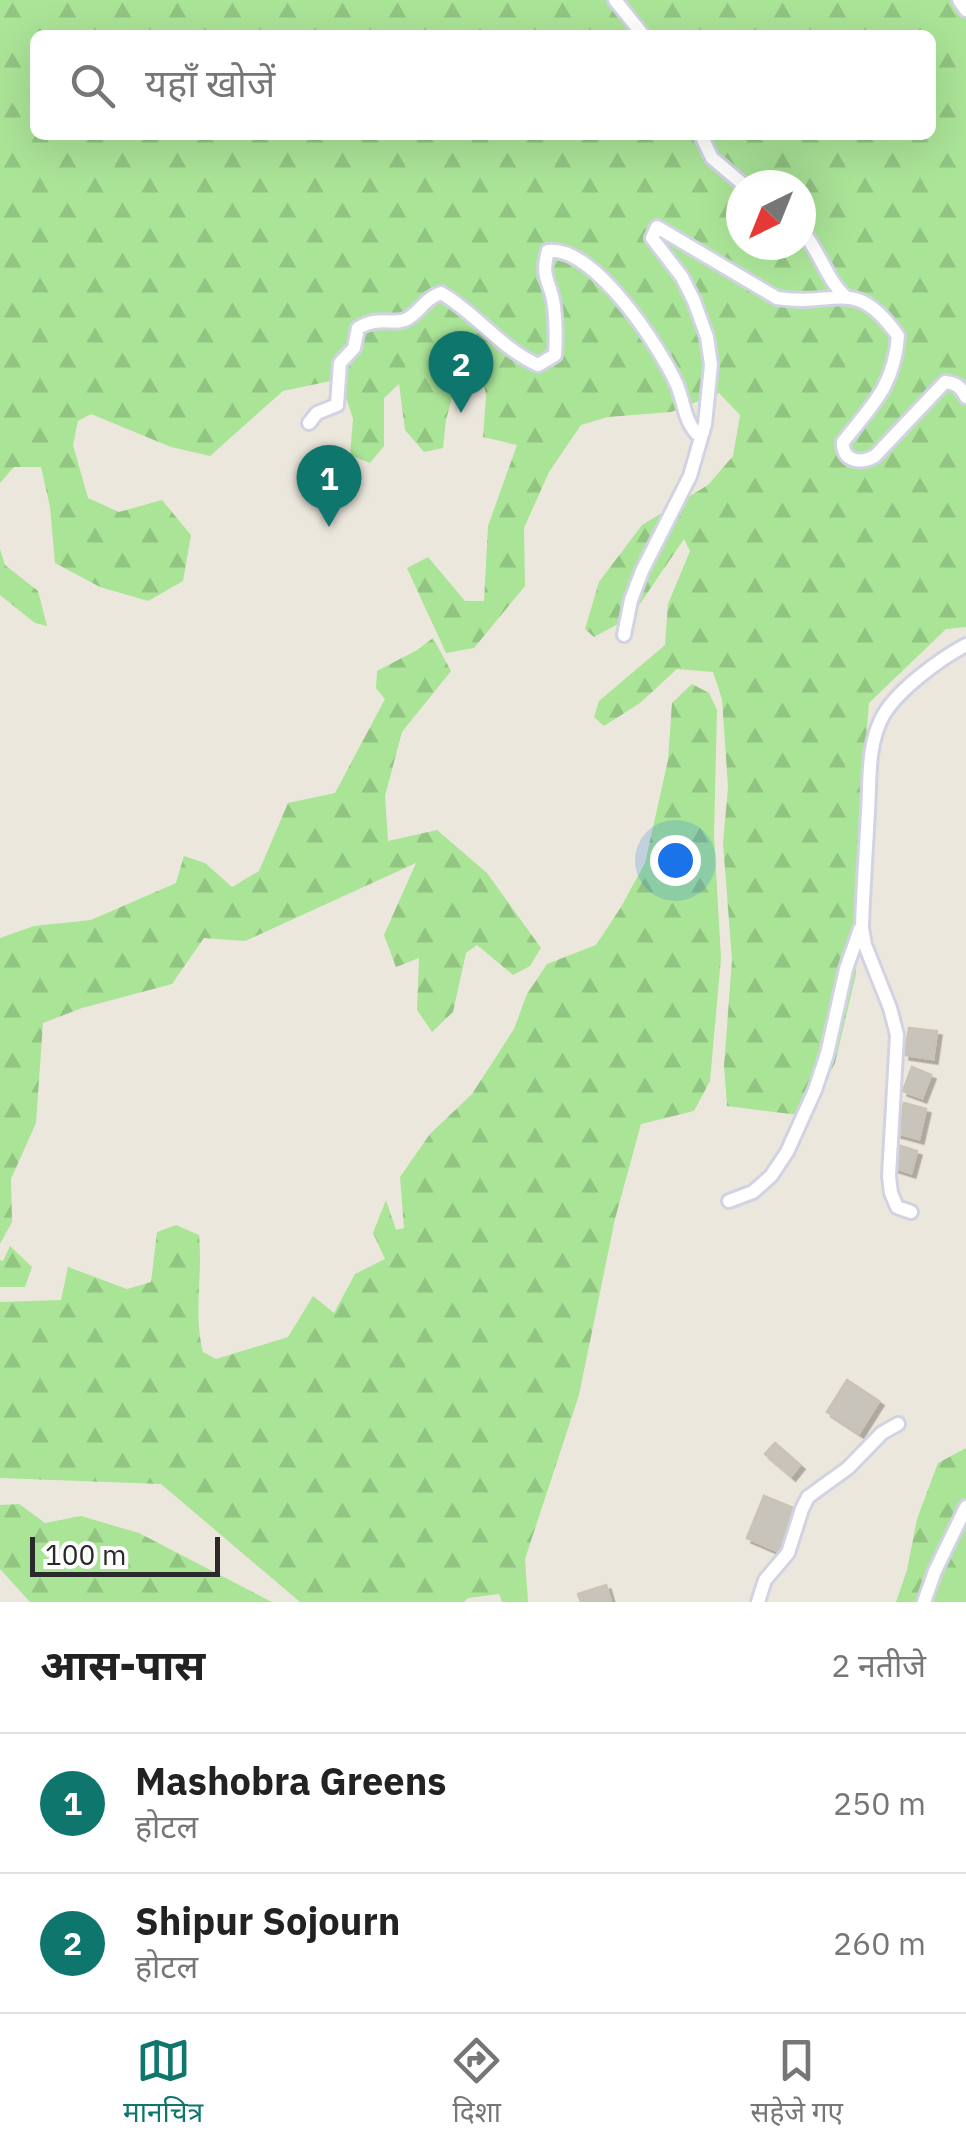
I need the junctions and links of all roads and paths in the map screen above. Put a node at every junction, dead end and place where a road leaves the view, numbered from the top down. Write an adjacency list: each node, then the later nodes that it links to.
1 (615, 0): 4 (street)
2 (958, 0): 3 (street)
3 (966, 10)
4 (639, 30)
5 (703, 140): 6 (street)
6 (726, 170)
7 (816, 248): 8 (street)
8 (845, 296): 9 (street); 11 (street)
9 (966, 397)
10 (309, 423): 11 (street)
11 (703, 432): 12 (street)
12 (624, 635)
13 (966, 645): 14 (street)
14 (862, 922): 15 (street); 16 (street)
15 (729, 1202)
16 (911, 1212)
17 (898, 1424): 19 (street)
18 (966, 1507): 20 (street)
19 (758, 1602)
20 (924, 1602)

